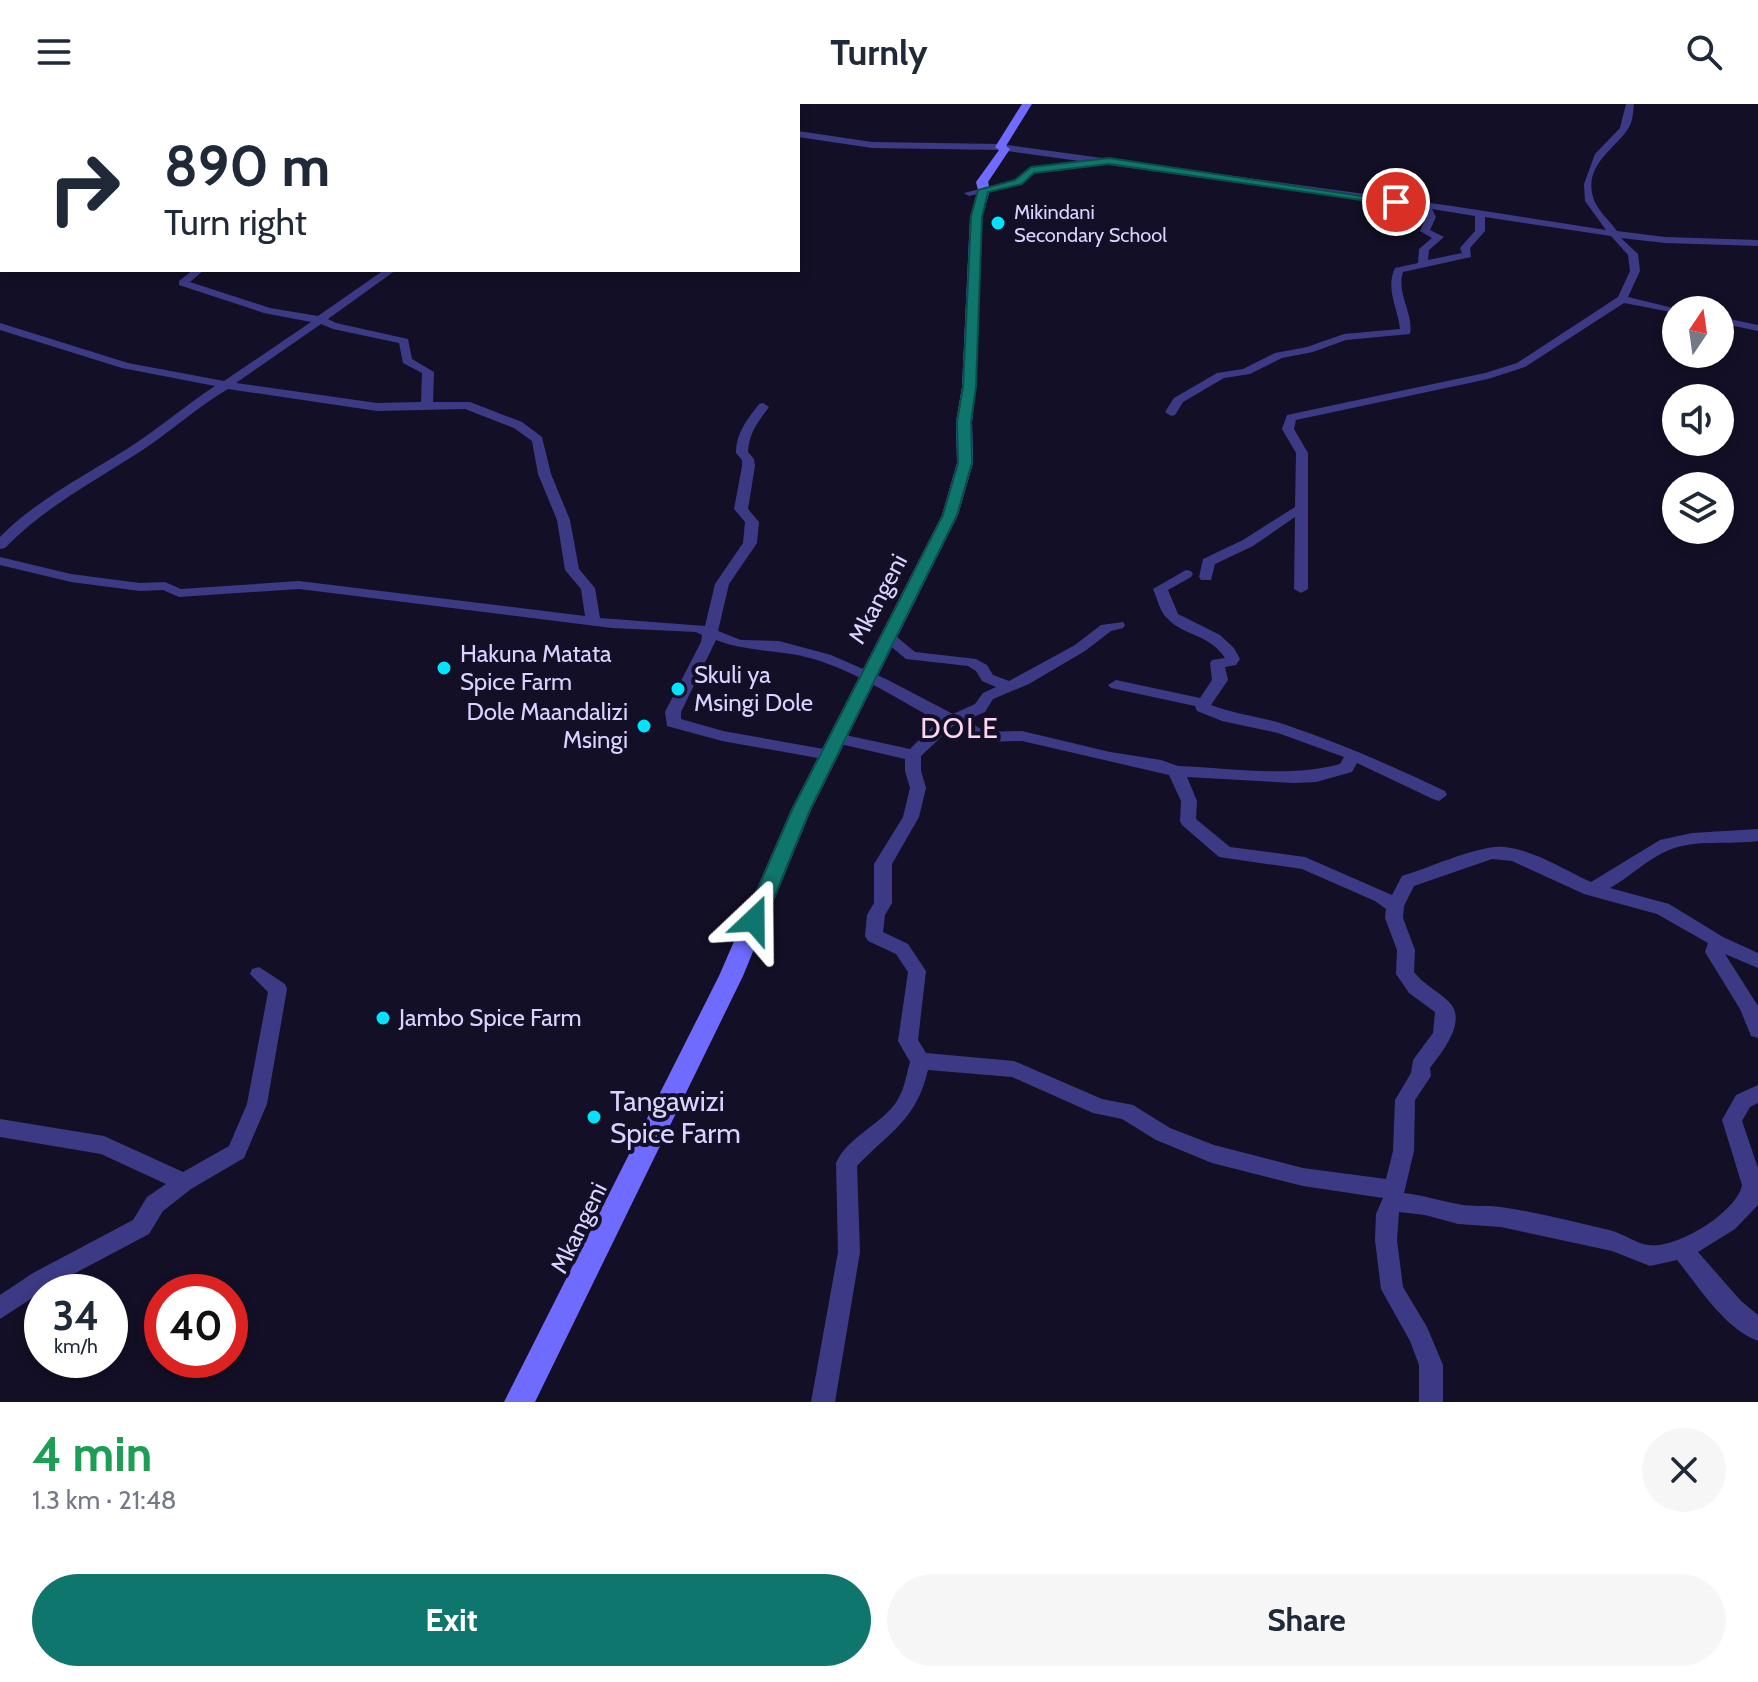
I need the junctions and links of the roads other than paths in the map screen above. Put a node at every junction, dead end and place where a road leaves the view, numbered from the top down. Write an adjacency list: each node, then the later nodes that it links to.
1 (1027, 104): 4 (street, Mkangeni)
2 (1630, 104): 9 (street)
3 (800, 134): 4 (street)
4 (1000, 147): 5 (street); 6 (street, Mkangeni)
5 (1109, 161): 6 (street); 7 (street)
6 (976, 192): 33 (street, Mkangeni)
7 (1426, 207): 8 (street); 11 (street)
8 (1480, 213): 9 (street); 11 (street)
9 (1615, 234): 10 (street); 14 (street)
10 (1758, 243)
11 (1423, 266): 23 (street)
12 (197, 272): 16 (street)
13 (388, 272): 16 (street)
14 (1622, 299): 15 (street); 24 (street)
15 (1662, 307)
16 (321, 320): 20 (street); 21 (street)
17 (1734, 323): 19 (street)
18 (0, 326): 20 (street)
19 (1758, 328)
20 (228, 384): 21 (street); 25 (street)
21 (426, 407): 30 (street)
22 (763, 407): 32 (street)
23 (1171, 412)
24 (1301, 509): 28 (street); 29 (street)
25 (0, 545)
26 (0, 561): 30 (street)
27 (1186, 574): 37 (street)
28 (1206, 577)
29 (1301, 589)
30 (593, 620): 32 (street)
31 (1118, 625): 36 (street)
32 (711, 632): 34 (street); 39 (street)
33 (887, 636): 34 (street, Mkangeni); 36 (street)
34 (867, 676): 38 (street); 39 (street, Mkangeni)
35 (1116, 685): 37 (street)
36 (1007, 686): 38 (street)
37 (1202, 703): 41 (street)
38 (955, 719): 40 (street); 42 (street)
39 (833, 747): 40 (street); 59 (street, Mkangeni)
40 (913, 755): 51 (street)
41 (1353, 755): 42 (street); 43 (street)
42 (1176, 771): 46 (street)
43 (1439, 795)
44 (1758, 835): 45 (street)
45 (1590, 889): 46 (street); 47 (street)
46 (1395, 906): 55 (street)
47 (1717, 942): 48 (street); 50 (street)
48 (1758, 961)
49 (259, 974): 54 (street)
50 (1758, 1030)
51 (920, 1061): 55 (street); 60 (street)
52 (1758, 1093): 56 (street)
53 (0, 1128): 54 (street)
54 (184, 1182): 57 (street)
55 (1393, 1196): 56 (street); 61 (street)
56 (1681, 1249): 58 (street)
57 (0, 1308)
58 (1758, 1330)
59 (519, 1402)
60 (823, 1402)
61 (1431, 1402)

